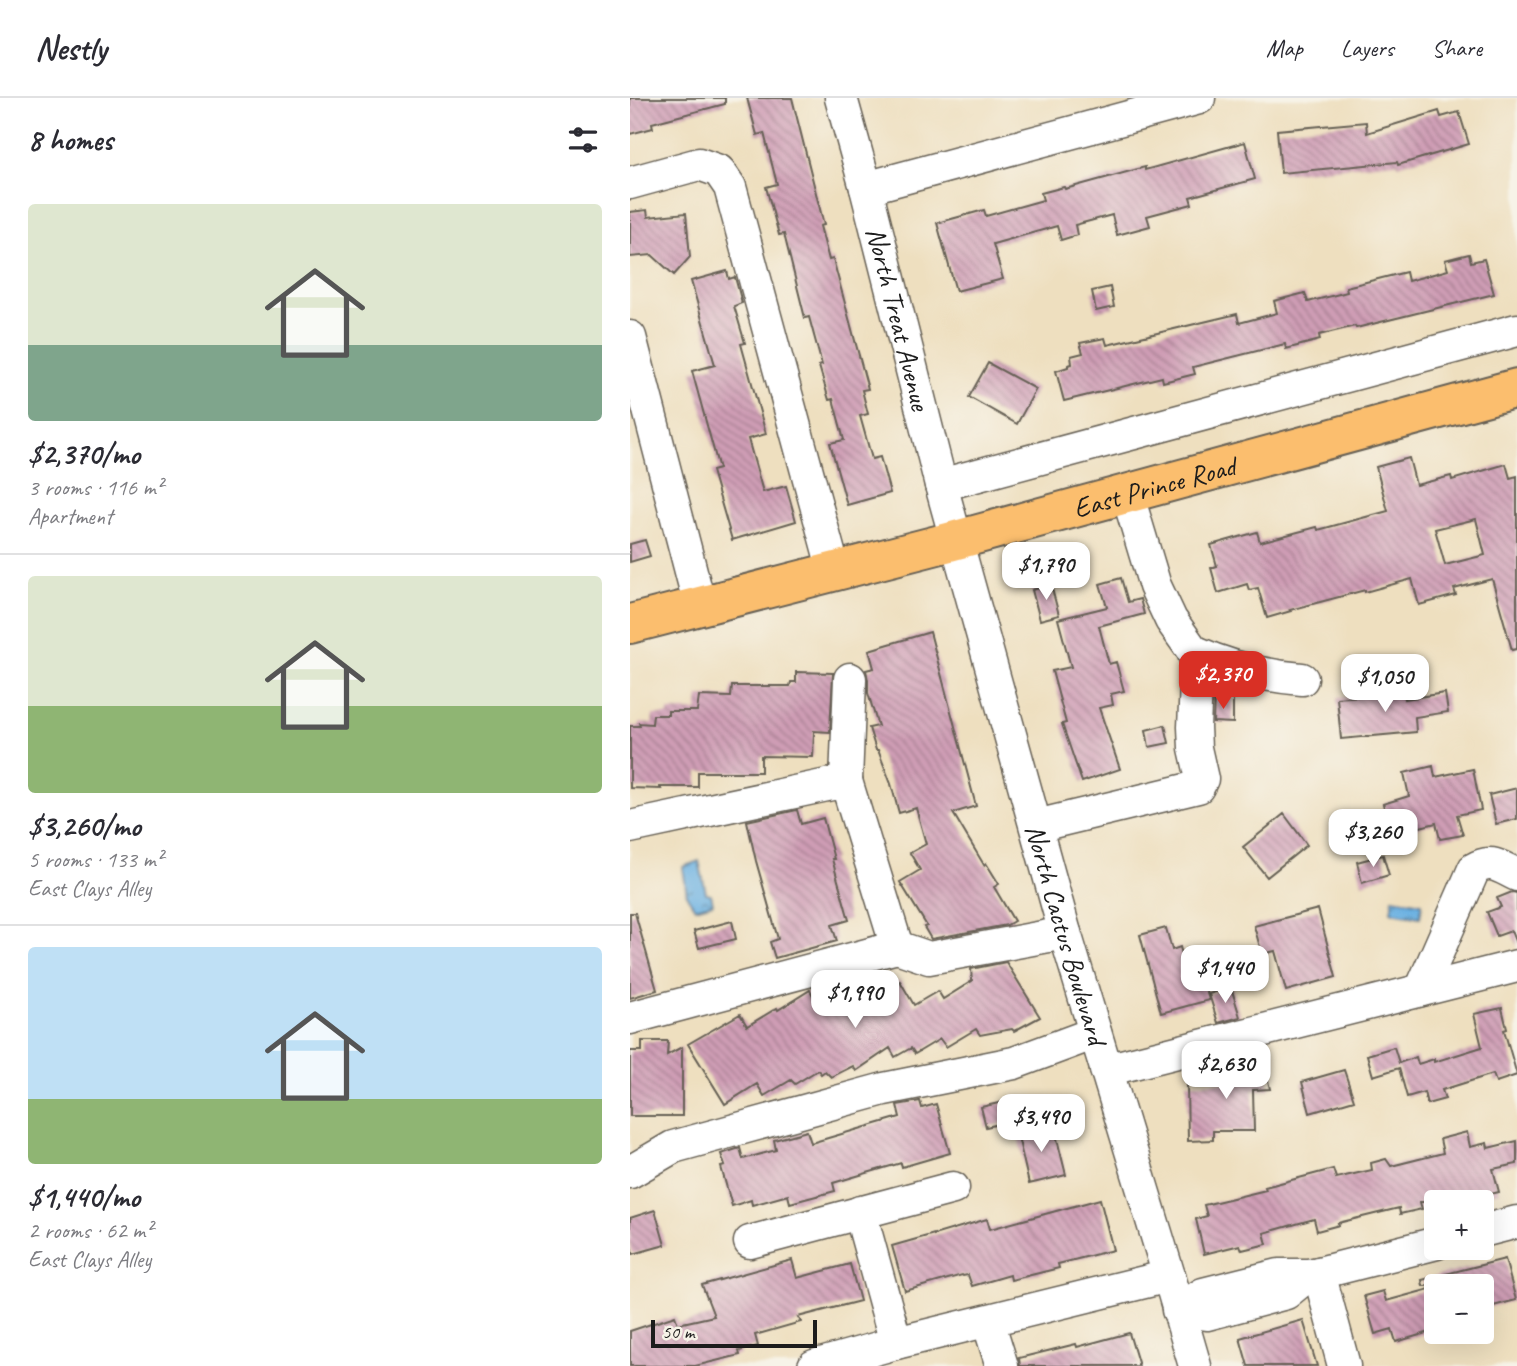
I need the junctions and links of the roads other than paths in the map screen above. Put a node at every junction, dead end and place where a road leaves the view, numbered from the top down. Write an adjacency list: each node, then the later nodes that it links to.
1 (841, 98): 5 (street, North Treat Avenue)
2 (1199, 98): 3 (street)
3 (1121, 108): 5 (street)
4 (630, 183): 12 (street)
5 (866, 188): 9 (street, North Treat Avenue)
6 (1517, 330): 9 (street, East Prince Road)
7 (630, 337): 13 (street)
8 (1516, 394): 10 (main road, East Prince Road)
9 (941, 485): 11 (street, North Treat Avenue)
10 (1127, 493): 11 (main road, East Prince Road); 15 (street)
11 (957, 539): 12 (main road, East Prince Road); 19 (street, North Cactus Boulevard)
12 (834, 571): 13 (main road, East Prince Road)
13 (700, 606): 14 (main road, East Prince Road)
14 (630, 624)
15 (1193, 651): 17 (street); 19 (street)
16 (850, 679): 18 (street)
17 (1302, 679)
18 (846, 780): 20 (street); 23 (street)
19 (1036, 826): 22 (street, North Cactus Boulevard)
20 (630, 827)
21 (1517, 874): 25 (street)
22 (1065, 933): 23 (street); 27 (street, North Cactus Boulevard)
23 (897, 947): 26 (street)
24 (1517, 967): 25 (street)
25 (1421, 990): 28 (street)
26 (630, 1018)
27 (1095, 1033): 28 (street, North Cactus Boulevard); 29 (street)
28 (1106, 1070): 37 (street, North Cactus Boulevard)
29 (630, 1172)
30 (953, 1188): 31 (street)
31 (860, 1213): 34 (street); 40 (street)
32 (1517, 1222): 33 (street)
33 (1494, 1228)
34 (750, 1242)
35 (1424, 1246): 36 (street)
36 (1313, 1274): 38 (street); 44 (street)
37 (1169, 1276): 38 (street, North Cactus Boulevard); 39 (street)
38 (1178, 1310): 43 (street, North Cactus Boulevard)
39 (988, 1321): 40 (street); 42 (street)
40 (896, 1343): 41 (street)
41 (814, 1366)
42 (1002, 1366)
43 (1195, 1366)
44 (1344, 1366)

